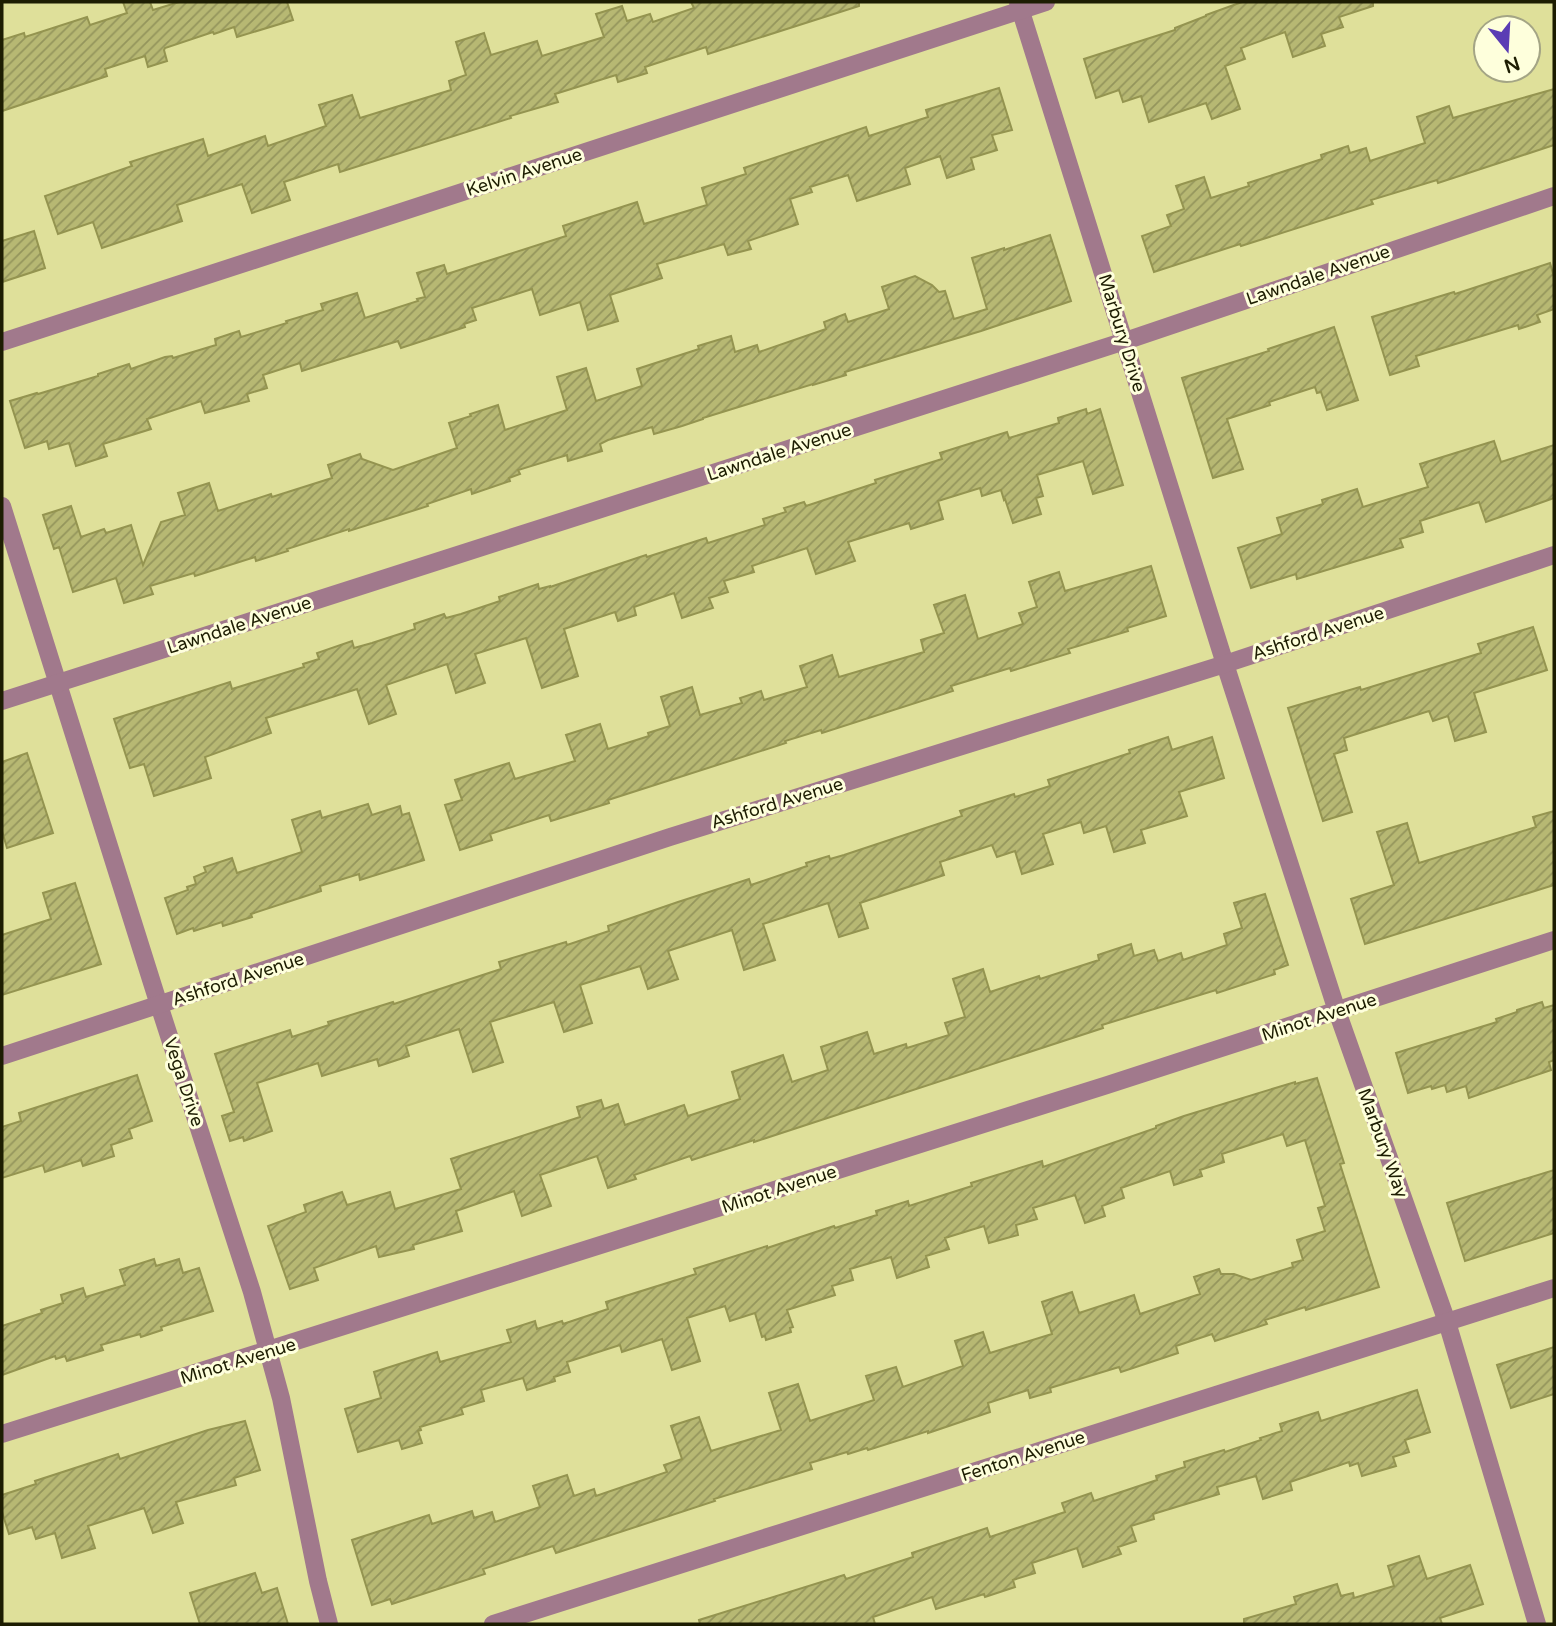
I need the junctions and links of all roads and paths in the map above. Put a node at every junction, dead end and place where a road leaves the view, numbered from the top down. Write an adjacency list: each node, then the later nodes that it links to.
1 (1046, 2): 2 (street, Kelvin Avenue)
2 (1019, 6): 4 (street, Marbury Drive); 5 (street, Kelvin Avenue)
3 (1554, 196): 4 (street, Lawndale Avenue)
4 (1125, 341): 8 (street, Marbury Drive); 9 (street, Lawndale Avenue)
5 (2, 342)
6 (2, 506): 9 (street, Vega Drive)
7 (1554, 555): 8 (street, Ashford Avenue)
8 (1225, 664): 12 (street, Ashford Avenue); 13 (street, Marbury Way)
9 (58, 683): 10 (street, Lawndale Avenue); 12 (street, Vega Drive)
10 (2, 701)
11 (1554, 940): 13 (street, Minot Avenue)
12 (159, 1005): 14 (street, Ashford Avenue); 17 (street, Vega Drive)
13 (1336, 1011): 16 (street, Marbury Way); 17 (street, Minot Avenue)
14 (2, 1056)
15 (1554, 1288): 16 (street, Fenton Avenue)
16 (1447, 1322): 20 (street, Fenton Avenue); 21 (street, Marbury Way)
17 (268, 1351): 18 (street, Minot Avenue); 19 (street, Vega Drive)
18 (2, 1434)
19 (329, 1624)
20 (493, 1624)
21 (1537, 1624)

